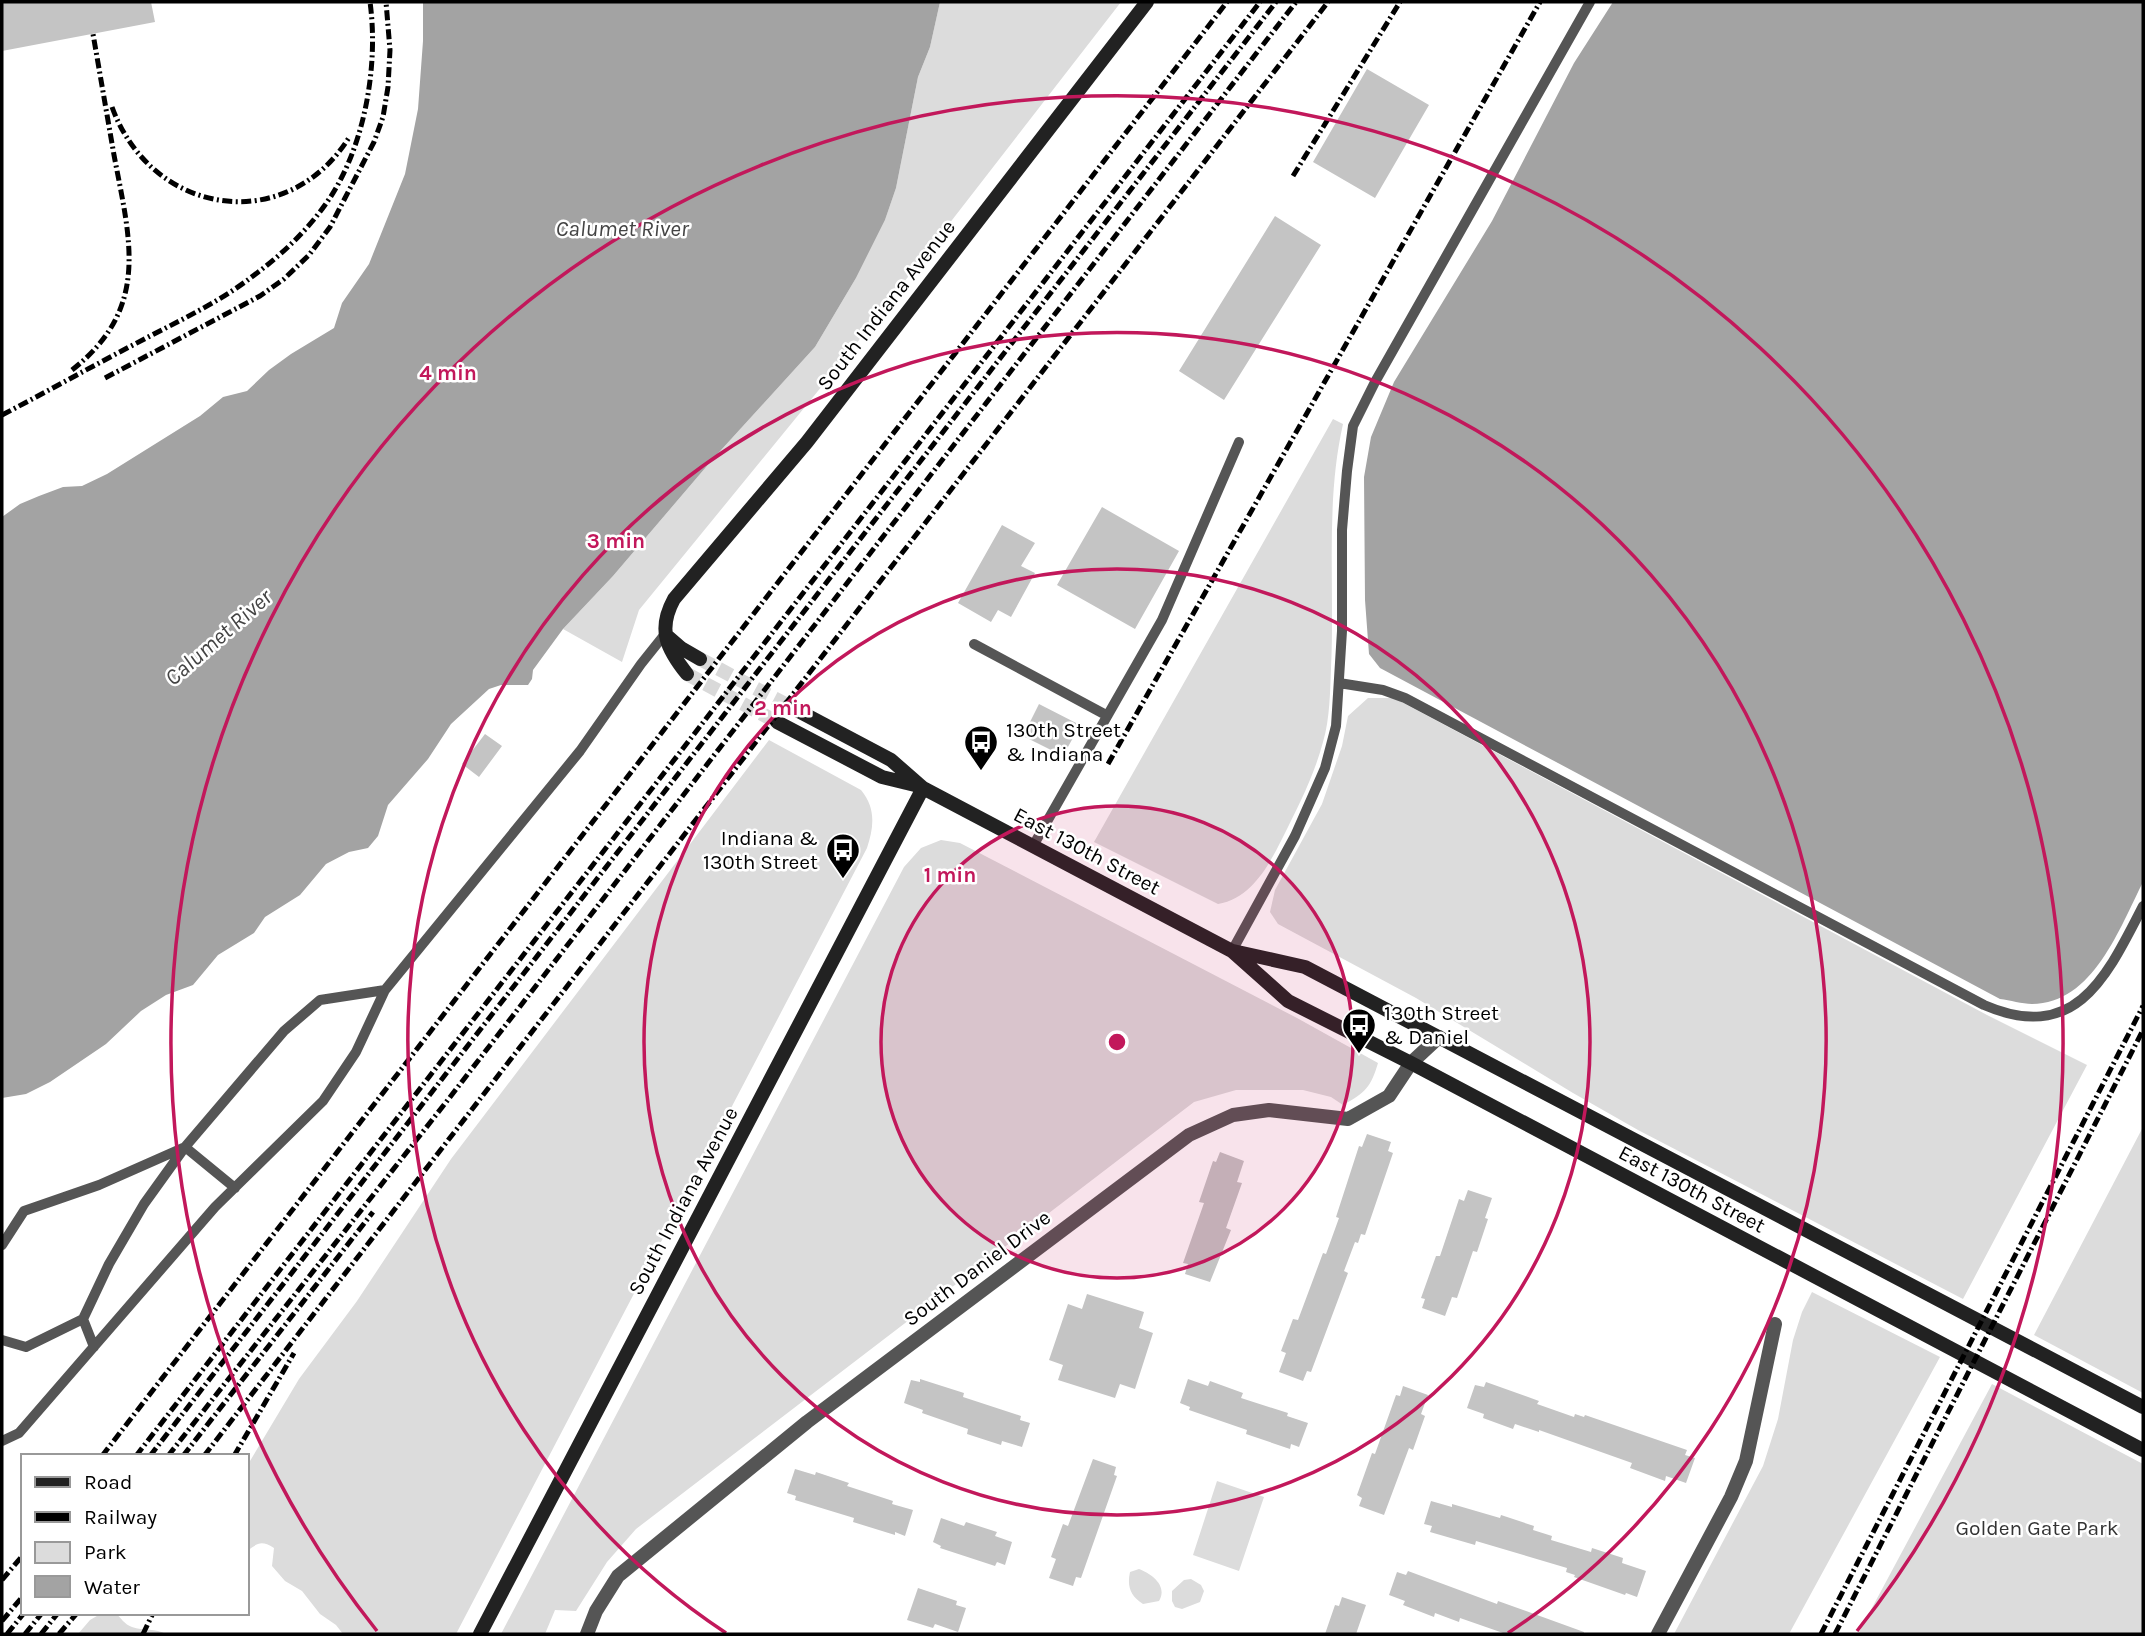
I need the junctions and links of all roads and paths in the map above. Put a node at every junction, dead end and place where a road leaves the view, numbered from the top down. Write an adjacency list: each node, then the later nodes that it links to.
1 (1147, 2): 4 (main road, South Indiana Avenue)
2 (1590, 2): 8 (lane)
3 (1238, 442): 10 (lane)
4 (665, 634): 6 (main road); 7 (main road); 16 (lane)
5 (974, 644): 10 (lane)
6 (700, 659)
7 (687, 674)
8 (1339, 683): 14 (lane); 15 (lane)
9 (789, 706): 12 (main road, East 130th Street)
10 (1106, 715): 13 (lane)
11 (777, 722): 12 (main road, East 130th Street)
12 (923, 788): 13 (main road, East 130th Street); 29 (main road, South Indiana Avenue)
13 (1032, 846): 15 (main road, East 130th Street)
14 (2143, 906)
15 (1232, 951): 17 (main road, East 130th Street); 18 (main road, East 130th Street)
16 (385, 990): 19 (lane); 20 (lane)
17 (1439, 1037): 18 (street, South Daniel Drive); 26 (main road, East 130th Street)
18 (1411, 1063): 28 (main road, East 130th Street); 30 (street, South Daniel Drive)
19 (186, 1147): 20 (lane); 21 (lane); 22 (lane)
20 (234, 1188): 25 (lane)
21 (2, 1245)
22 (83, 1319): 24 (lane); 25 (lane)
23 (1775, 1324): 31 (street)
24 (2, 1340)
25 (94, 1347): 27 (lane)
26 (2143, 1407)
27 (2, 1441)
28 (2143, 1450)
29 (480, 1634)
30 (587, 1634)
31 (1658, 1634)

